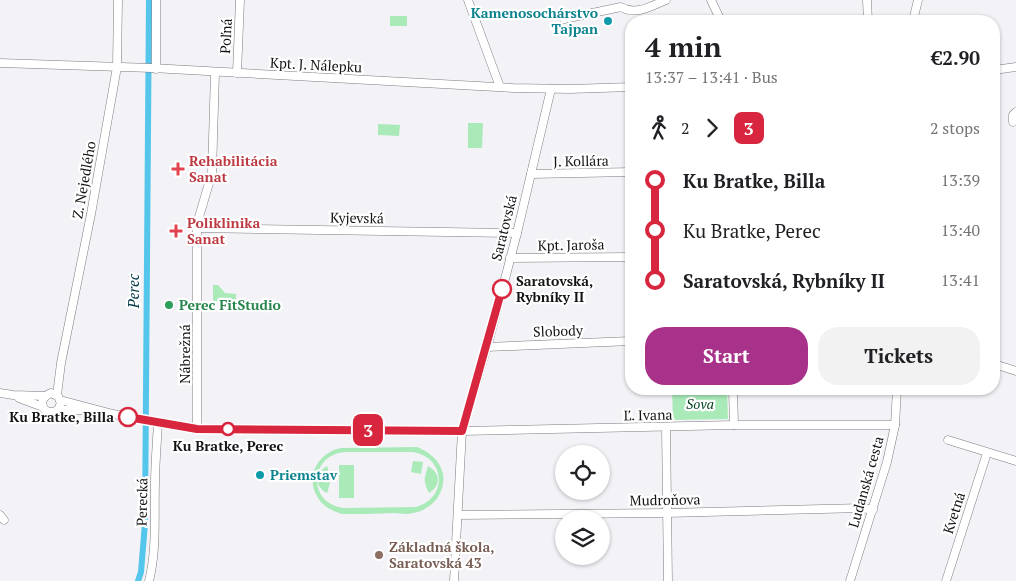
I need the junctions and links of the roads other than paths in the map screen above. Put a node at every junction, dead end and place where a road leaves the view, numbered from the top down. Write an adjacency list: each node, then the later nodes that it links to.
1 (118, 0): 15 (street, Z. Nejedlého)
2 (156, 0): 17 (street)
3 (240, 0): 20 (street, Poľná)
4 (468, 0): 21 (street)
5 (666, 0): 9 (street)
6 (712, 0): 10 (street)
7 (868, 0): 11 (street)
8 (918, 0): 12 (street)
9 (620, 3): 13 (street)
10 (718, 15)
11 (868, 15)
12 (914, 15)
13 (564, 19)
14 (0, 63): 15 (street, Kpt. J. Nálepku)
15 (117, 67): 17 (street, Kpt. J. Nálepku); 40 (street, Z. Nejedlého)
16 (1016, 67): 18 (street)
17 (151, 68): 19 (street, Kpt. J. Nálepku)
18 (1000, 69)
19 (216, 72): 20 (street, Kpt. J. Nálepku); 28 (street, Nábrežná)
20 (237, 73): 21 (street, Kpt. J. Nálepku)
21 (500, 87): 23 (street, Kpt. J. Nálepku)
22 (625, 87): 23 (street, Kpt. J. Nálepku)
23 (551, 88): 27 (street, Saratovská)
24 (1016, 112): 25 (street)
25 (1013, 122)
26 (625, 172): 27 (street, J. Kollára)
27 (531, 174): 29 (street, Saratovská)
28 (197, 228): 29 (street, Kyjevská); 48 (street, Nábrežná)
29 (517, 233): 31 (street, Saratovská)
30 (625, 257): 31 (street, Kpt. Jaroša)
31 (510, 258): 33 (street, Saratovská)
32 (625, 341): 33 (street, Slobody)
33 (487, 346): 49 (street, Saratovská)
34 (1000, 366): 35 (street)
35 (1016, 371)
36 (0, 393): 37 (street)
37 (13, 395): 40 (street); 41 (street)
38 (733, 395): 46 (street)
39 (897, 395): 45 (street, Ludanská cesta)
40 (53, 396): 41 (street); 42 (street); 43 (street)
41 (43, 407): 42 (street)
42 (58, 410): 43 (street)
43 (97, 410): 44 (street, Ľ. Ivana)
44 (150, 421): 48 (street, Ľ. Ivana); 56 (street, Perecká)
45 (895, 425): 46 (street, Ľ. Ivana); 53 (street, Ludanská cesta)
46 (734, 426): 47 (street, Ľ. Ivana)
47 (666, 427): 49 (street, Ľ. Ivana); 54 (street)
48 (197, 429): 49 (street, Ľ. Ivana)
49 (462, 431): 55 (street, Saratovská)
50 (948, 440): 51 (street)
51 (987, 453): 52 (street); 60 (street, Kvetná)
52 (1016, 461)
53 (873, 510): 54 (street, Mudroňova); 59 (street, Ludanská cesta)
54 (667, 513): 55 (street, Mudroňova); 58 (street)
55 (458, 515): 57 (street, Saratovská)
56 (149, 581)
57 (454, 581)
58 (668, 581)
59 (850, 581)
60 (946, 581)

